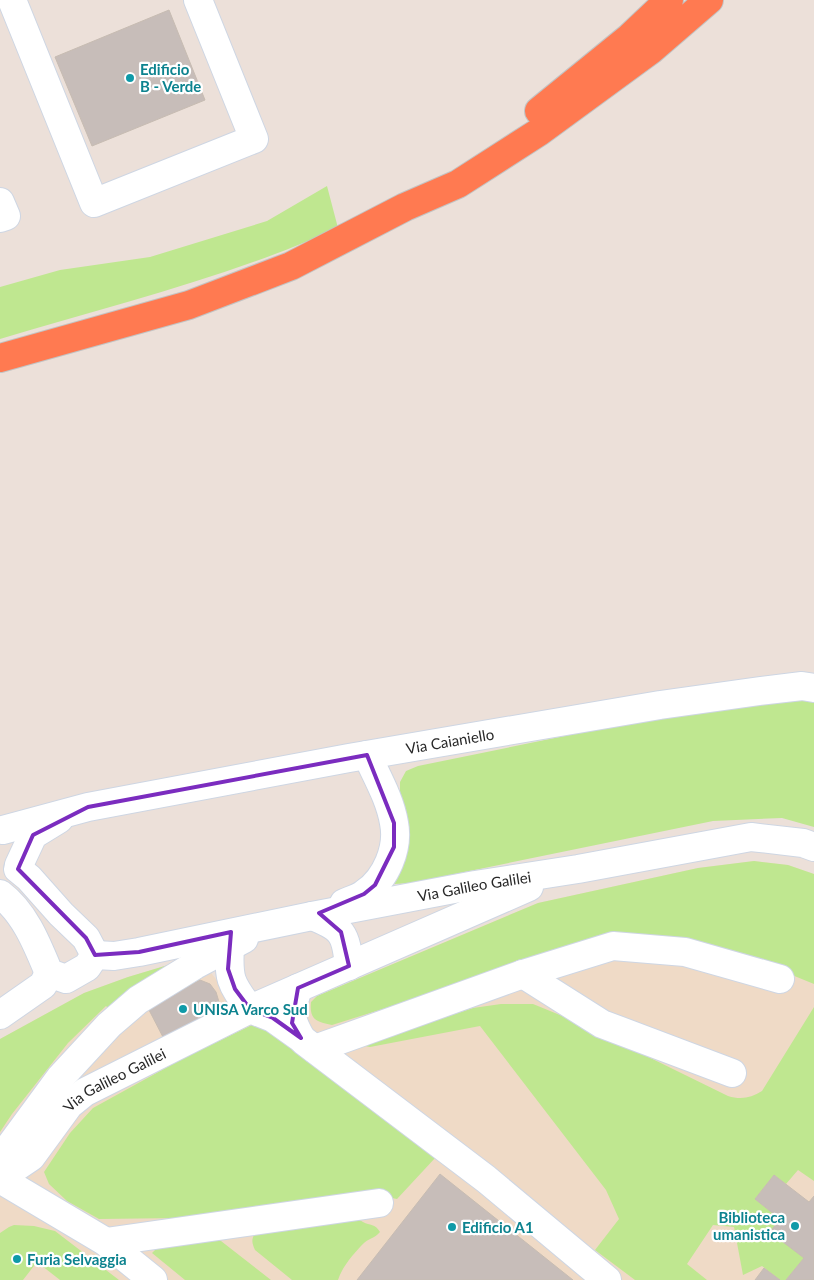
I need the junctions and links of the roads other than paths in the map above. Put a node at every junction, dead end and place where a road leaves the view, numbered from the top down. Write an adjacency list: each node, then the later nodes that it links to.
1 (12, 0): 2 (street)
2 (198, 0)
3 (669, 0): 6 (highway)
4 (709, 0): 6 (highway)
5 (0, 202): 7 (street)
6 (405, 207): 8 (highway)
7 (0, 218)
8 (0, 358)
9 (814, 688): 10 (street, Via Caianiello)
10 (367, 755): 11 (street, Via Caianiello); 17 (street)
11 (88, 807): 12 (street, Via Caianiello); 15 (street, Via Caianiello)
12 (1, 829): 15 (street)
13 (814, 848): 14 (street, Via Galileo Galilei)
14 (578, 869): 17 (street, Via Galileo Galilei); 21 (street, Via Galileo Galilei)
15 (12, 873): 20 (street)
16 (0, 894): 22 (street)
17 (312, 916): 18 (street, Via Galileo Galilei); 21 (street)
18 (272, 924): 19 (street); 20 (street, Via Galileo Galilei)
19 (230, 946): 26 (street); 30 (street)
20 (95, 955): 22 (street)
21 (349, 966): 25 (street, Via Galileo Galilei)
22 (49, 972): 27 (street)
23 (523, 974): 24 (street); 28 (street); 29 (street)
24 (780, 979)
25 (298, 988): 26 (street, Via Galileo Galilei); 28 (street)
26 (250, 1009): 28 (street); 30 (street, Via Galileo Galilei)
27 (0, 1014)
28 (308, 1043): 34 (street)
29 (732, 1073)
30 (0, 1178): 32 (street)
31 (379, 1202): 32 (street)
32 (106, 1242): 33 (street)
33 (153, 1280)
34 (607, 1280)

